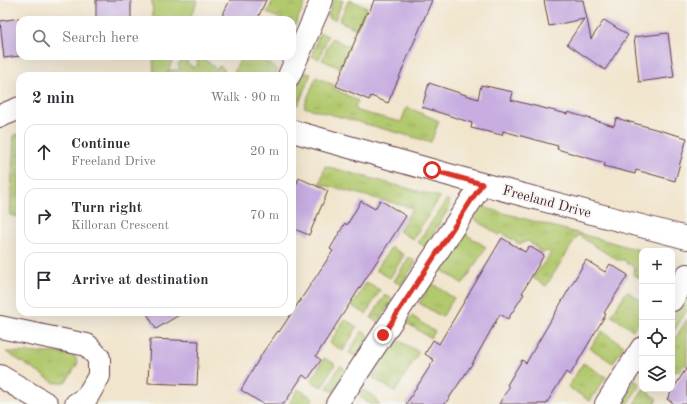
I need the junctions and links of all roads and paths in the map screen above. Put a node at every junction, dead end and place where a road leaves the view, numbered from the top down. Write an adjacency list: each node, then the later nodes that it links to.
1 (322, 0): 3 (street)
2 (296, 60): 4 (street)
3 (296, 60)
4 (291, 72)
5 (16, 110): 6 (street)
6 (0, 116)
7 (296, 132): 8 (street, Freeland Drive)
8 (482, 184): 9 (street, Freeland Drive); 17 (street)
9 (687, 238)
10 (687, 275): 11 (street)
11 (675, 295)
12 (0, 327): 16 (street)
13 (639, 353): 18 (street)
14 (0, 376): 15 (street)
15 (47, 404)
16 (76, 404)
17 (337, 404)
18 (606, 404)

